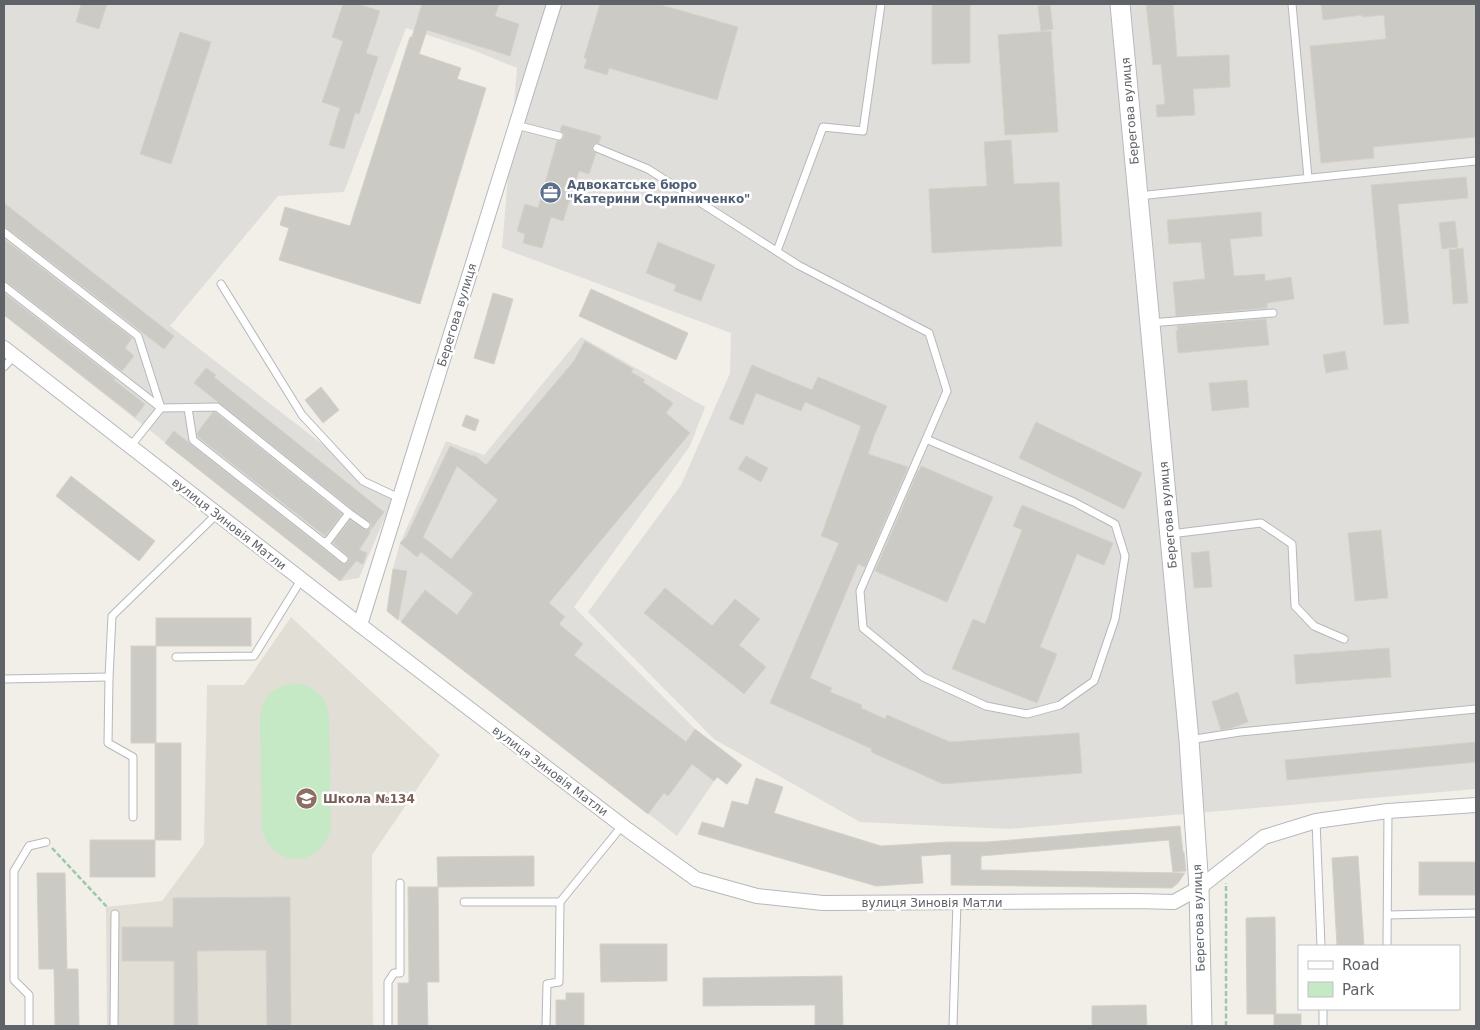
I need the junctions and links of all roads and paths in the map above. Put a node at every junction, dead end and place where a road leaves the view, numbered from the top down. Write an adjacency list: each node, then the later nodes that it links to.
1 (554, 4): 5 (street, Берегова вулиця)
2 (881, 4): 12 (lane)
3 (1120, 4): 10 (street, Берегова вулиця)
4 (1292, 4): 9 (lane)
5 (516, 125): 6 (lane); 23 (street, Берегова вулиця)
6 (559, 136)
7 (597, 148): 12 (lane)
8 (1476, 161): 9 (lane)
9 (1308, 178): 10 (lane)
10 (1138, 196): 16 (street, Берегова вулиця)
11 (4, 232): 19 (lane)
12 (776, 251): 21 (lane)
13 (221, 284): 23 (lane)
14 (4, 286): 19 (lane)
15 (1273, 313): 16 (lane)
16 (1150, 323): 27 (street, Берегова вулиця)
17 (9, 352): 18 (lane); 22 (street, вулиця Зиновія Матли)
18 (4, 367)
19 (161, 408): 20 (lane); 22 (lane)
20 (188, 408): 24 (lane); 28 (lane)
21 (926, 439): 21 (lane)
22 (130, 447): 25 (street, вулиця Зиновія Матли)
23 (399, 498): 31 (street, Берегова вулиця)
24 (349, 513): 26 (lane); 28 (lane)
25 (217, 514): 30 (street, вулиця Зиновія Матли); 34 (lane)
26 (366, 525)
27 (1170, 534): 32 (lane); 37 (street, Берегова вулиця)
28 (323, 542): 29 (lane)
29 (344, 559)
30 (301, 580): 31 (street, вулиця Зиновія Матли); 33 (lane)
31 (360, 625): 42 (street, вулиця Зиновія Матли)
32 (1344, 638)
33 (176, 657)
34 (109, 677): 35 (lane); 40 (lane)
35 (4, 679)
36 (1476, 709): 37 (lane)
37 (1189, 740): 46 (street, Берегова вулиця)
38 (1476, 805): 39 (street, вулиця Зиновія Матли)
39 (1388, 811): 41 (street, вулиця Зиновія Матли); 52 (lane)
40 (133, 817)
41 (1316, 821): 44 (street, вулиця Зиновія Матли); 53 (lane)
42 (622, 826): 48 (lane); 49 (street, вулиця Зиновія Матли)
43 (46, 842): 50 (path); 56 (lane)
44 (1226, 866): 46 (street, вулиця Зиновія Матли); 62 (path)
45 (400, 883): 58 (lane)
46 (1199, 888): 49 (street, вулиця Зиновія Матли); 61 (street, Берегова вулиця)
47 (464, 902): 48 (lane)
48 (560, 902): 59 (lane)
49 (957, 902): 60 (lane)
50 (115, 914): 57 (lane)
51 (1476, 914): 52 (lane)
52 (1388, 915): 54 (lane)
53 (1321, 945)
54 (1387, 945)
55 (1323, 1010): 63 (lane)
56 (29, 1026)
57 (114, 1026)
58 (388, 1026)
59 (546, 1026)
60 (953, 1026)
61 (1202, 1026)
62 (1226, 1026)
63 (1323, 1026)

